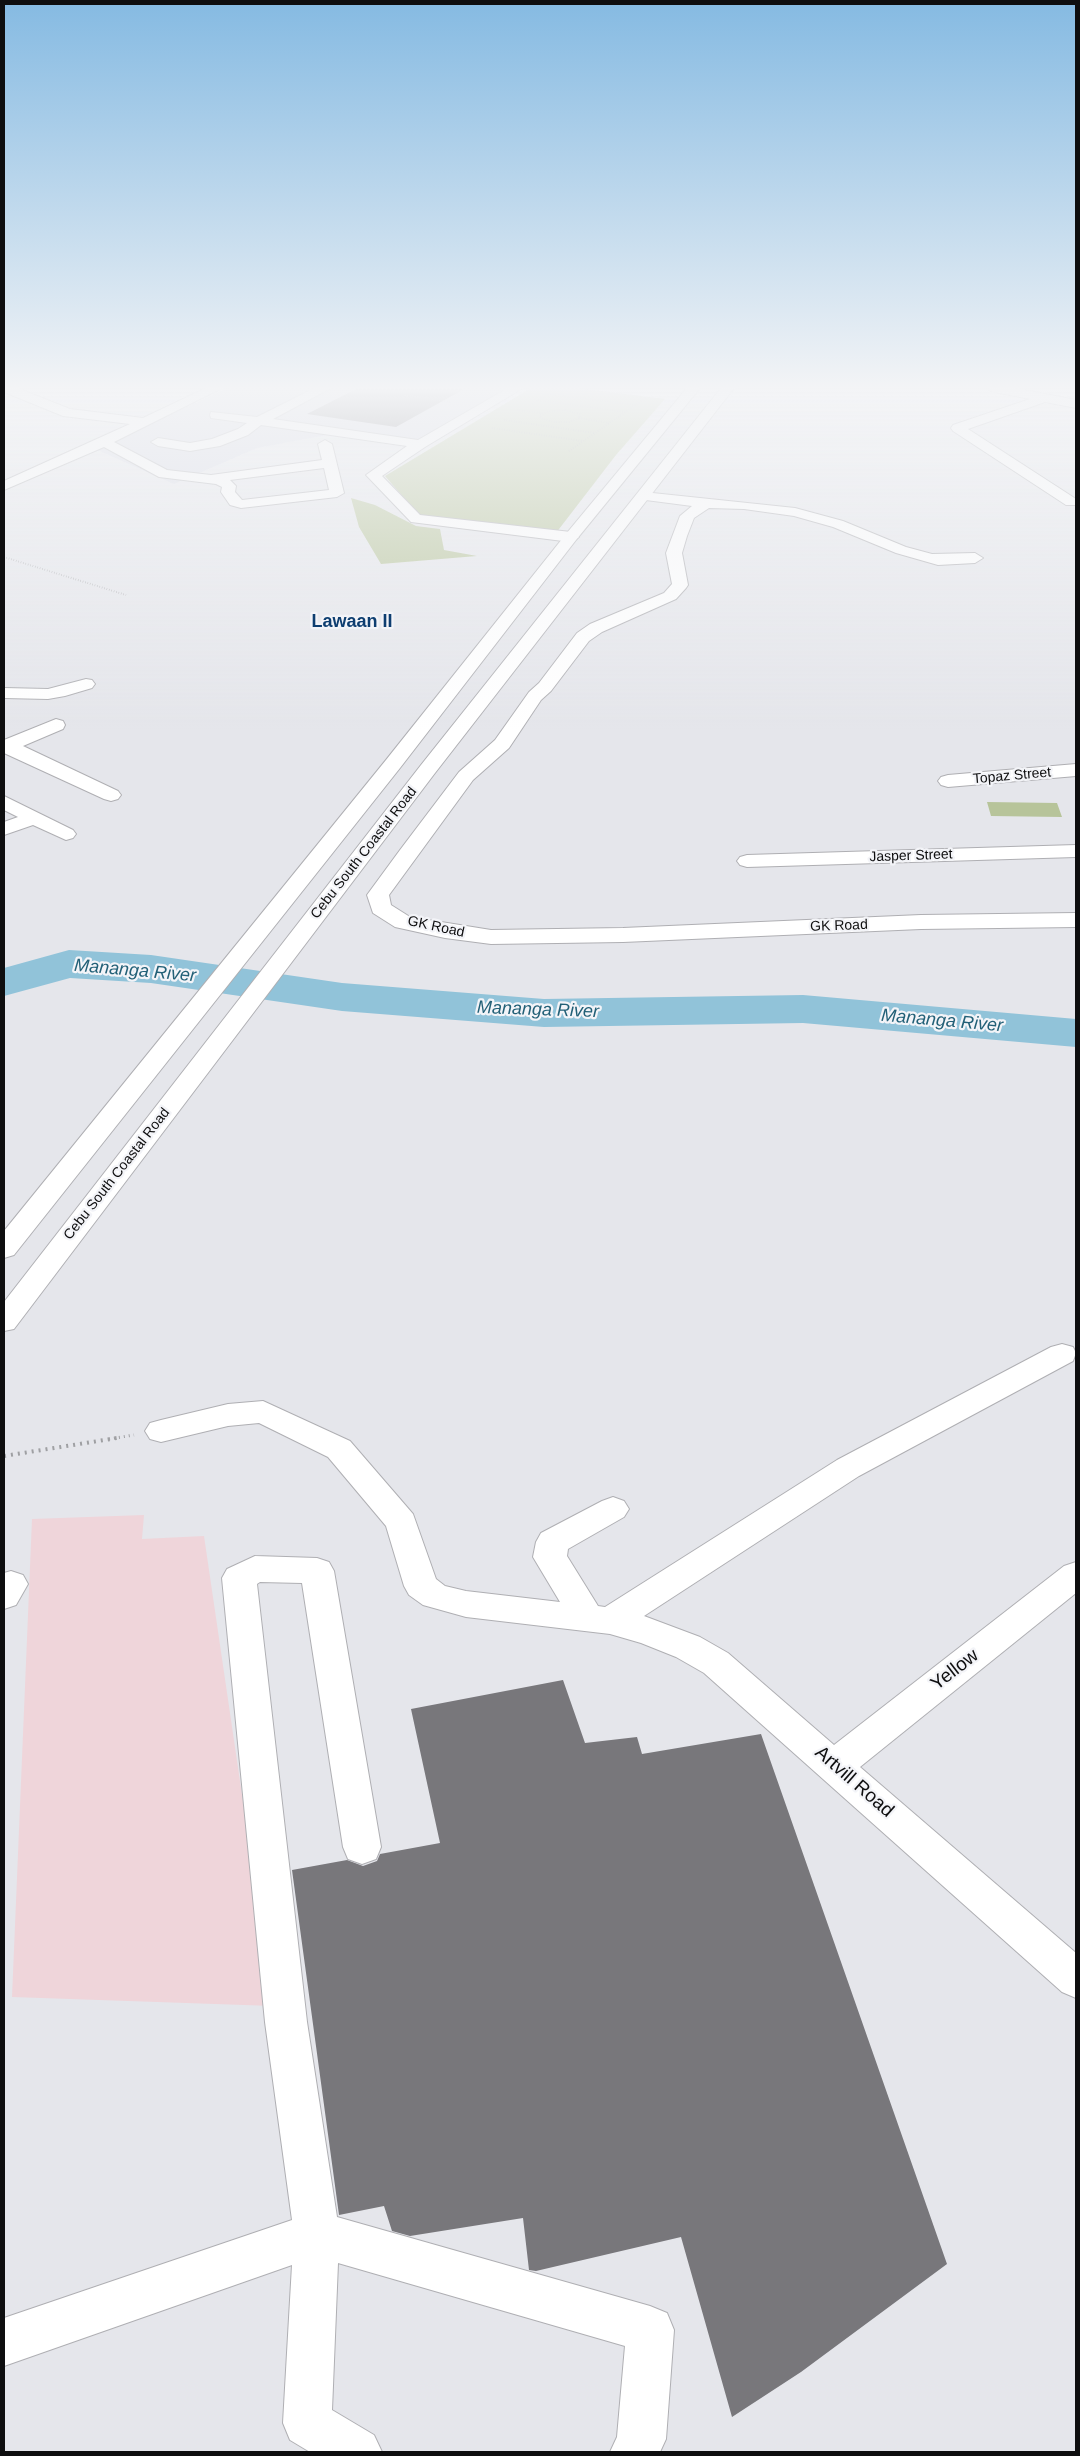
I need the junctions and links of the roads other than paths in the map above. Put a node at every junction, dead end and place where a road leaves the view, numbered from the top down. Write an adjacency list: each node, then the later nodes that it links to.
1 (237, 503): 2 (main road)
2 (253, 503)
3 (399, 503): 8 (main road)
4 (599, 503): 8 (main road, Cebu South Coastal Road)
5 (638, 503): 27 (main road, Cebu South Coastal Road)
6 (703, 503): 7 (main road)
7 (706, 503): 9 (main road); 25 (main road, GK Road)
8 (571, 537): 26 (main road, Cebu South Coastal Road)
9 (975, 558)
10 (86, 684): 11 (main road)
11 (4, 693)
12 (56, 725): 13 (main road)
13 (6, 747): 18 (main road)
14 (1076, 770): 15 (main road, Topaz Street)
15 (1030, 774): 16 (main road, Topaz Street); 17 (main road)
16 (948, 781)
17 (1067, 787)
18 (111, 795)
19 (4, 802): 20 (main road)
20 (34, 818): 21 (main road); 22 (main road)
21 (4, 829)
22 (66, 834)
23 (1076, 851): 24 (main road, Jasper Street)
24 (746, 860)
25 (1076, 920)
26 (4, 1249)
27 (4, 1322)
28 (1062, 1354): 32 (main road)
29 (161, 1431): 32 (main road, Artvill Road)
30 (613, 1509): 32 (main road)
31 (1076, 1575): 33 (main road, Yellow)
32 (598, 1619): 33 (main road, Artvill Road)
33 (835, 1765): 35 (main road, Artvill Road)
34 (362, 1847): 36 (main road)
35 (1075, 1974)
36 (317, 2234): 37 (main road); 38 (main road); 39 (main road)
37 (4, 2342)
38 (357, 2452)
39 (635, 2452)

